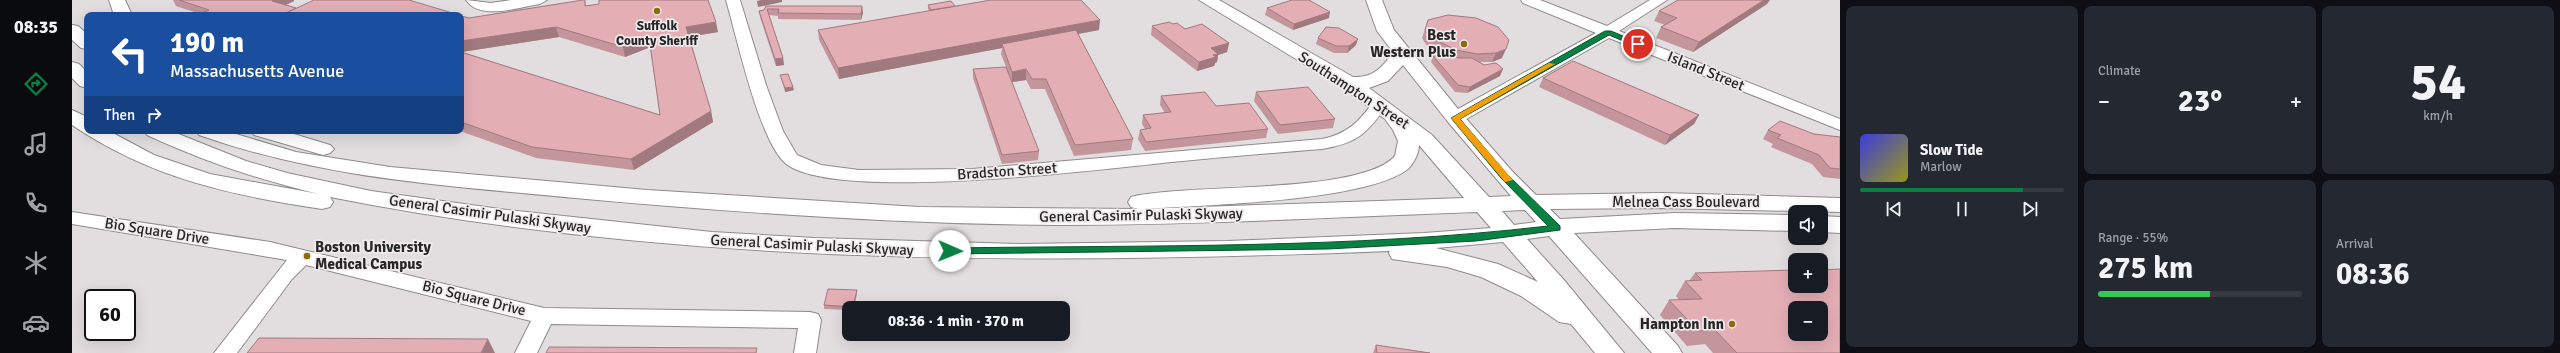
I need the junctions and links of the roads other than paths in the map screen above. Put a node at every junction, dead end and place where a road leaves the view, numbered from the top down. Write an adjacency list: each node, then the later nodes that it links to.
1 (117, 0): 9 (main road)
2 (540, 0): 8 (street)
3 (732, 0): 17 (street, Bradston Street)
4 (1207, 0): 16 (main road, Southampton Street)
5 (1374, 0): 13 (main road)
6 (1528, 0): 11 (street, Island Street)
7 (1660, 0): 11 (street)
8 (479, 3)
9 (122, 12)
10 (72, 30): 12 (main road)
11 (1608, 32): 19 (street); 21 (street, Island Street)
12 (84, 41)
13 (1402, 53): 16 (main road); 19 (main road)
14 (72, 68): 15 (main road)
15 (84, 79)
16 (1349, 83): 17 (main road, Southampton Street)
17 (1379, 105): 28 (main road, Southampton Street); 31 (main road)
18 (72, 116): 20 (main road)
19 (1455, 118): 27 (main road)
20 (84, 124)
21 (1840, 125)
22 (100, 134): 30 (main road)
23 (160, 134): 30 (main road, General Casimir Pulaski Skyway)
24 (215, 134): 26 (main road, General Casimir Pulaski Skyway)
25 (270, 134): 26 (main road)
26 (400, 174): 31 (main road, General Casimir Pulaski Skyway)
27 (1531, 203): 28 (main road, General Casimir Pulaski Skyway); 29 (main road, Melnea Cass Boulevard); 36 (main road)
28 (1482, 204): 31 (main road, General Casimir Pulaski Skyway); 37 (main road, Southampton Street)
29 (1840, 206)
30 (473, 214): 38 (main road, General Casimir Pulaski Skyway)
31 (1014, 217)
32 (72, 218): 39 (street, Bio Square Drive)
33 (1788, 222): 36 (main road, Melnea Cass Boulevard)
34 (1828, 224): 35 (main road)
35 (1840, 225)
36 (1556, 228): 37 (main road, General Casimir Pulaski Skyway); 45 (main road)
37 (1509, 234): 38 (main road, General Casimir Pulaski Skyway); 44 (main road, Southampton Street)
38 (1328, 245): 44 (main road)
39 (303, 256): 40 (street, Bio Square Drive); 41 (street)
40 (544, 316): 42 (street); 43 (street, Bio Square Drive)
41 (225, 353)
42 (526, 353)
43 (805, 353)
44 (1609, 353)
45 (1668, 353)

